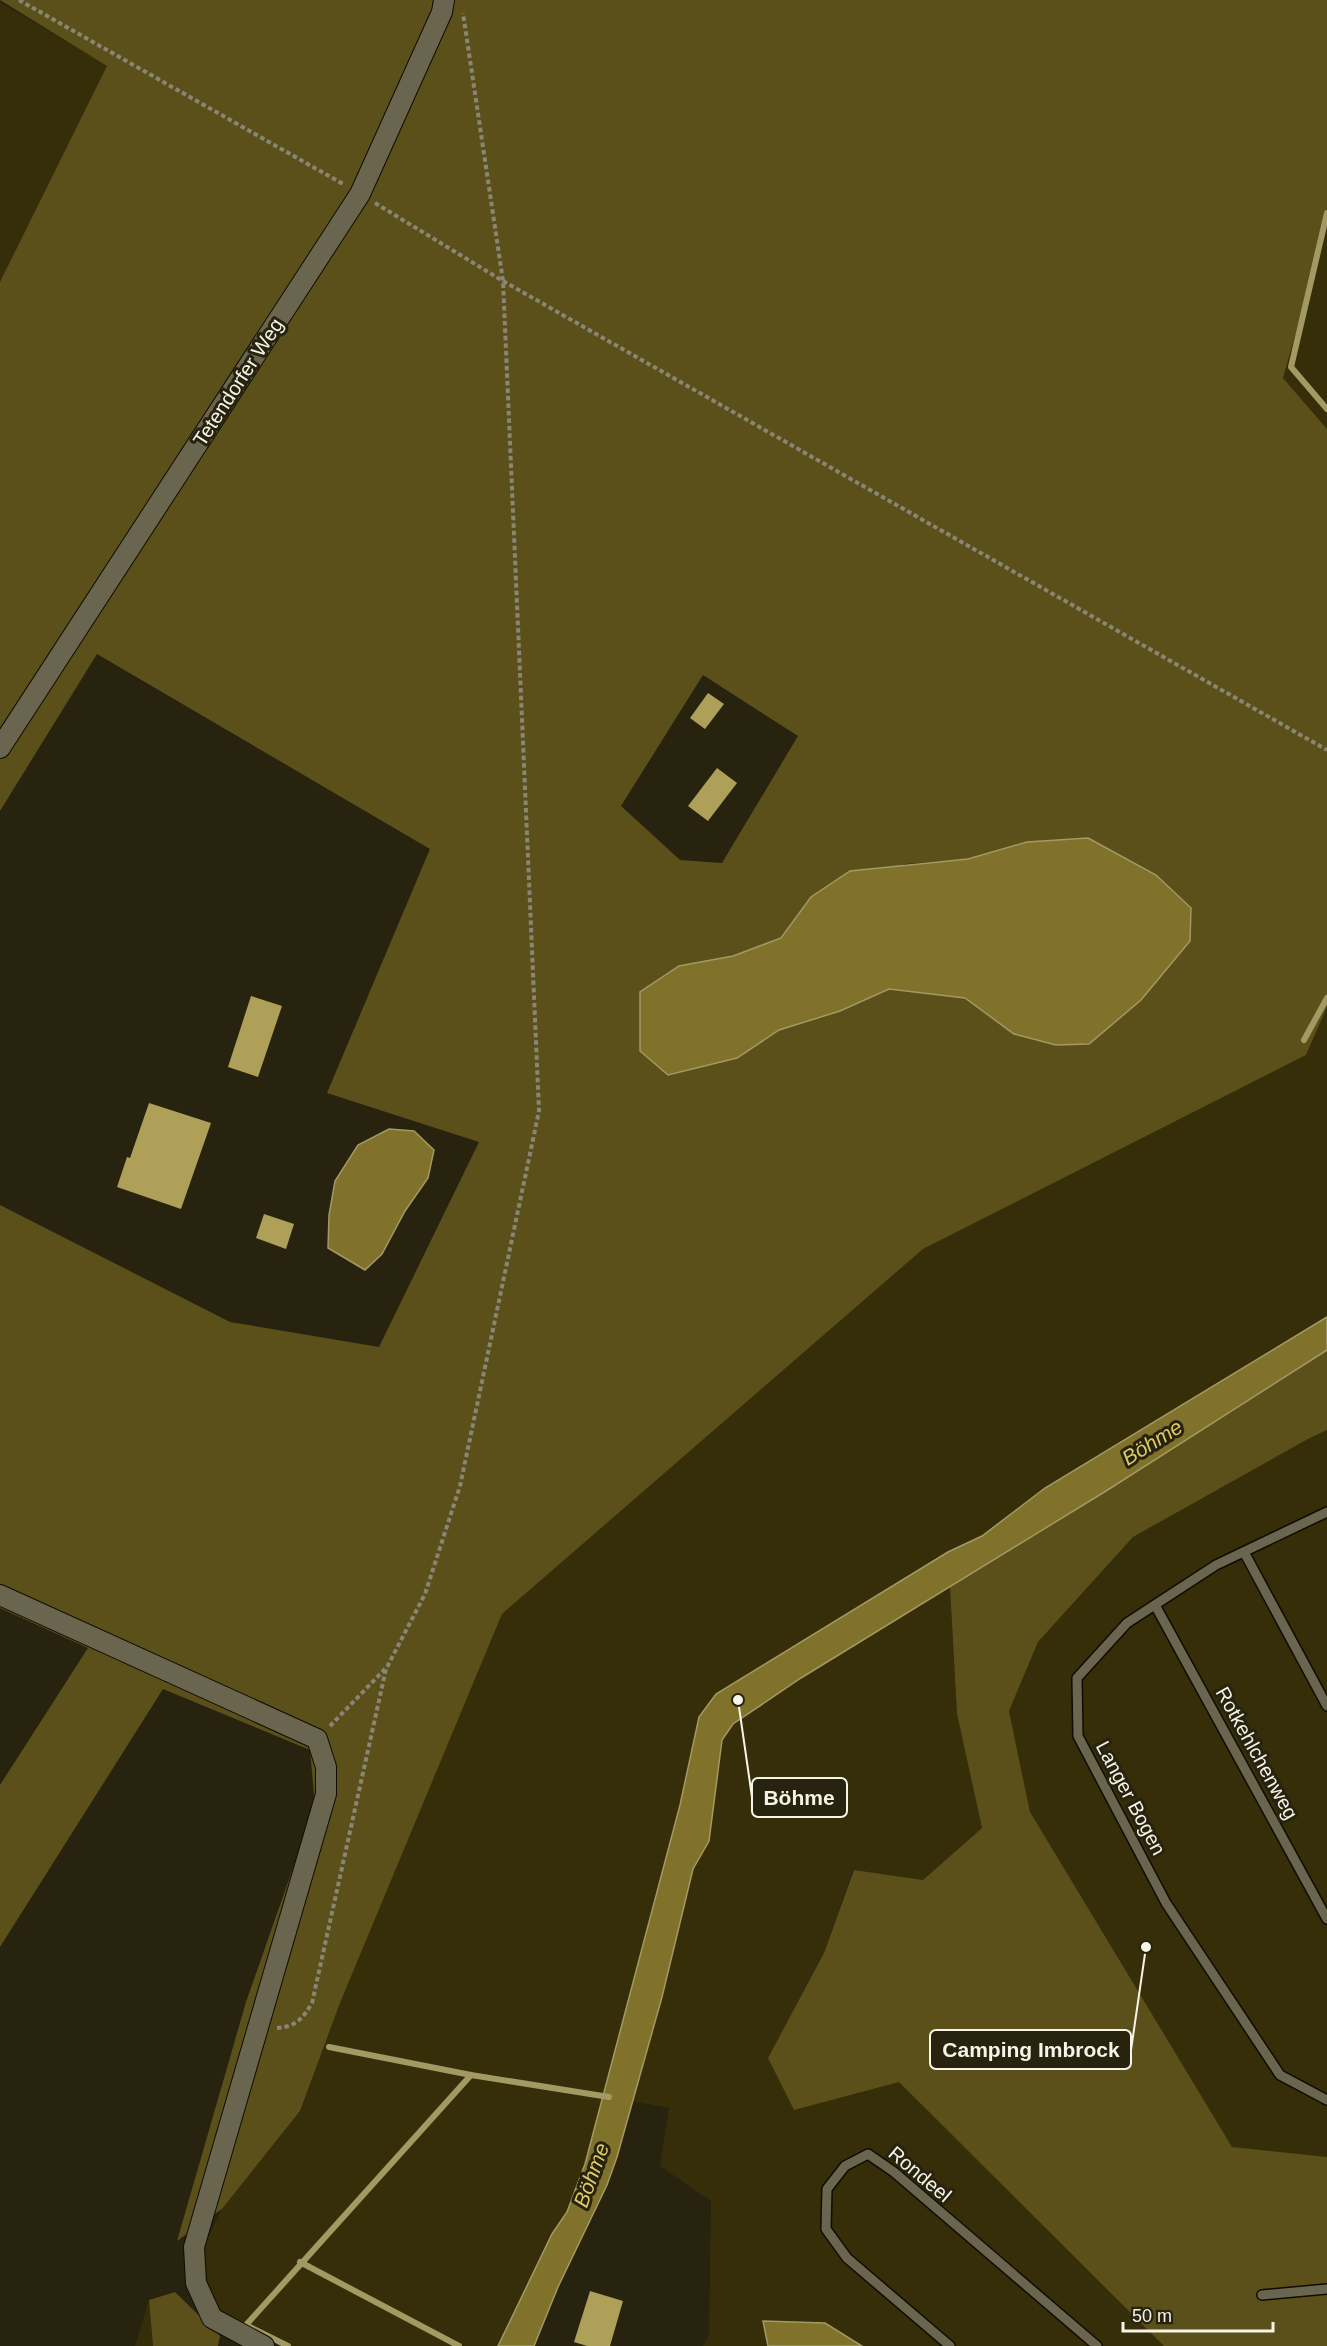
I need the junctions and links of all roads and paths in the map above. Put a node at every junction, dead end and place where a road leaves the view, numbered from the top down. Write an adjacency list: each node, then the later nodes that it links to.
1 (19, 0): 4 (path)
2 (444, 0): 4 (street, Tetendorfer Weg)
3 (462, 12): 5 (path)
4 (360, 194): 5 (path); 6 (street, Tetendorfer Weg)
5 (503, 281): 7 (path); 12 (path)
6 (0, 747)
7 (1327, 750)
8 (1327, 1512): 9 (lane, Langer Bogen)
9 (1244, 1552): 11 (lane, Langer Bogen); 13 (lane)
10 (0, 1595): 14 (street)
11 (1155, 1605): 15 (lane, Rotkehlchenweg); 17 (lane, Langer Bogen)
12 (386, 1669): 14 (path); 16 (path)
13 (1327, 1706)
14 (317, 1739): 16 (street)
15 (1327, 1919)
16 (260, 2020): 20 (street)
17 (1327, 2100)
18 (1327, 2289): 19 (lane)
19 (1262, 2295)
20 (264, 2346)
21 (950, 2346): 22 (lane, Rondeel)
22 (1097, 2346)

